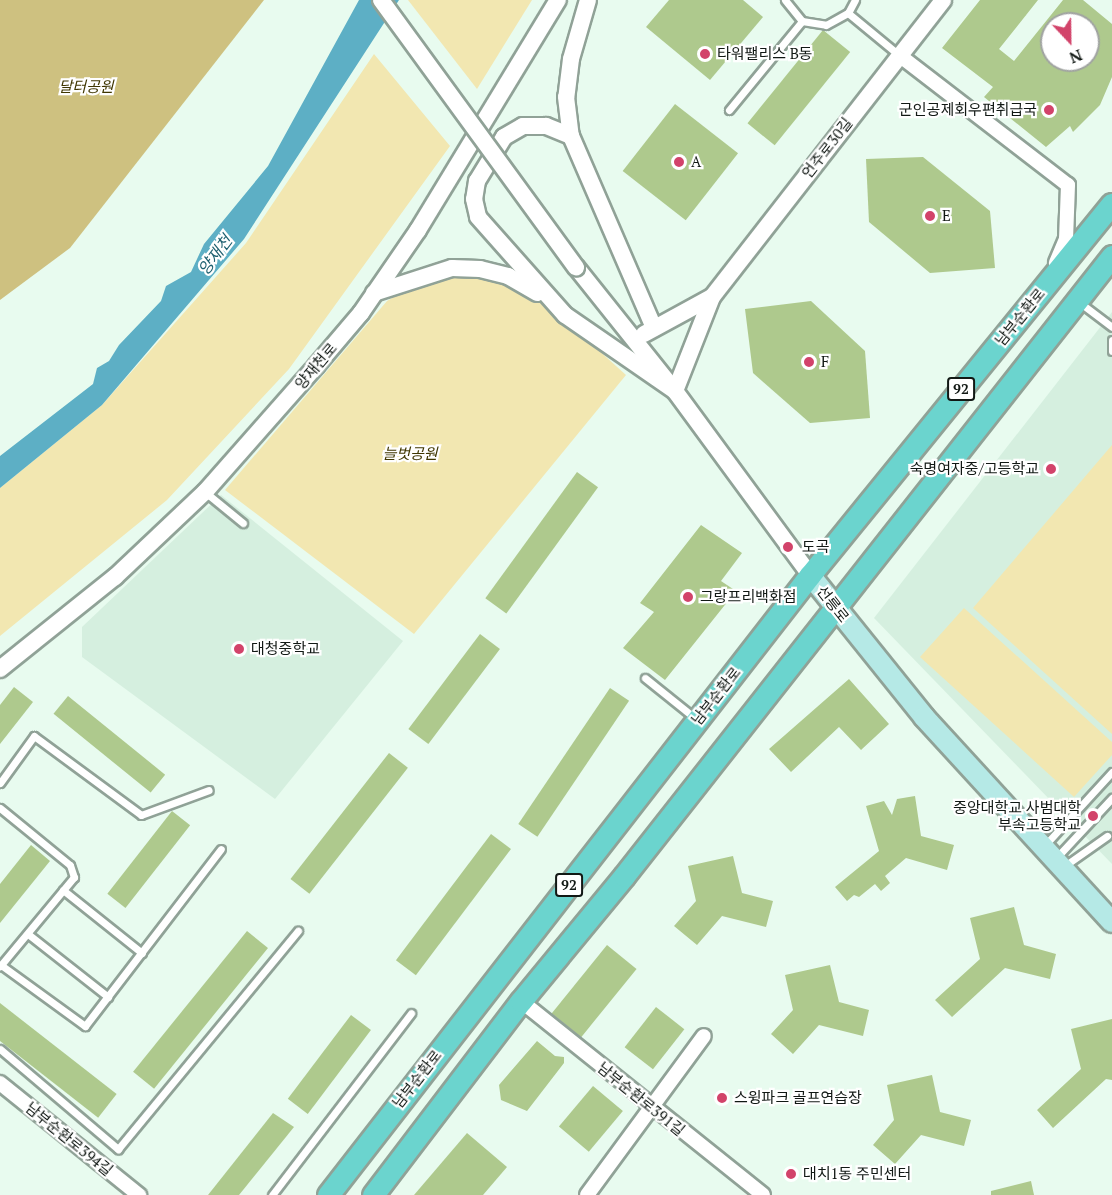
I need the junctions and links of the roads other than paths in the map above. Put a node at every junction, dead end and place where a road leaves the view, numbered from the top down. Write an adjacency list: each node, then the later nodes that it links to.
1 (381, 0): 21 (street, 선릉로, bridge)
2 (558, 0): 15 (street, 양재천로)
3 (588, 0): 11 (street)
4 (785, 0): 8 (lane)
5 (855, 0): 7 (lane)
6 (943, 0): 9 (street, 언주로30길)
7 (848, 13): 8 (lane); 9 (lane)
8 (802, 21): 10 (lane)
9 (899, 55): 14 (street); 16 (street, 언주로30길)
10 (729, 110)
11 (571, 136): 18 (street); 20 (street)
12 (1112, 204): 14 (main road, 남부순환로 / 92)
13 (1112, 256): 17 (main road, 92)
14 (1050, 279): 27 (main road, 남부순환로 / 92)
15 (374, 293): 18 (street); 25 (street, 양재천로)
16 (712, 297): 20 (street); 24 (street)
17 (1077, 300): 19 (lane); 28 (main road, 92)
18 (550, 302): 24 (street)
19 (1112, 327)
20 (654, 328): 21 (street)
21 (635, 340): 24 (street, 선릉로)
22 (1112, 340): 23 (lane)
23 (1112, 351)
24 (675, 391): 27 (street, 선릉로)
25 (205, 492): 26 (lane); 29 (street, 양재천로)
26 (243, 524)
27 (810, 575): 28 (main road, 선릉로); 31 (main road, 남부순환로 / 92)
28 (834, 606): 39 (main road, 선릉로); 47 (main road, 92)
29 (0, 669)
30 (645, 678): 31 (lane)
31 (697, 720): 55 (main road, 남부순환로 / 92)
32 (1112, 772): 39 (lane)
33 (0, 783): 34 (lane)
34 (209, 790)
35 (1112, 798): 39 (lane)
36 (0, 808): 40 (lane)
37 (1107, 836): 39 (lane)
38 (221, 849): 44 (lane)
39 (1054, 858): 41 (main road, 선릉로)
40 (63, 890): 43 (lane); 44 (lane)
41 (1112, 922)
42 (298, 932): 50 (lane)
43 (28, 934): 45 (lane); 46 (lane)
44 (142, 952): 46 (lane)
45 (0, 965): 46 (lane)
46 (108, 997)
47 (521, 1001): 52 (street, 남부순환로391길); 56 (main road, 92)
48 (411, 1013): 54 (lane)
49 (704, 1036): 52 (street)
50 (0, 1048)
51 (0, 1083): 53 (street, 남부순환로394길)
52 (652, 1110): 57 (street); 58 (street, 남부순환로391길)
53 (139, 1195)
54 (272, 1195)
55 (328, 1195)
56 (373, 1195)
57 (587, 1195)
58 (763, 1195)

